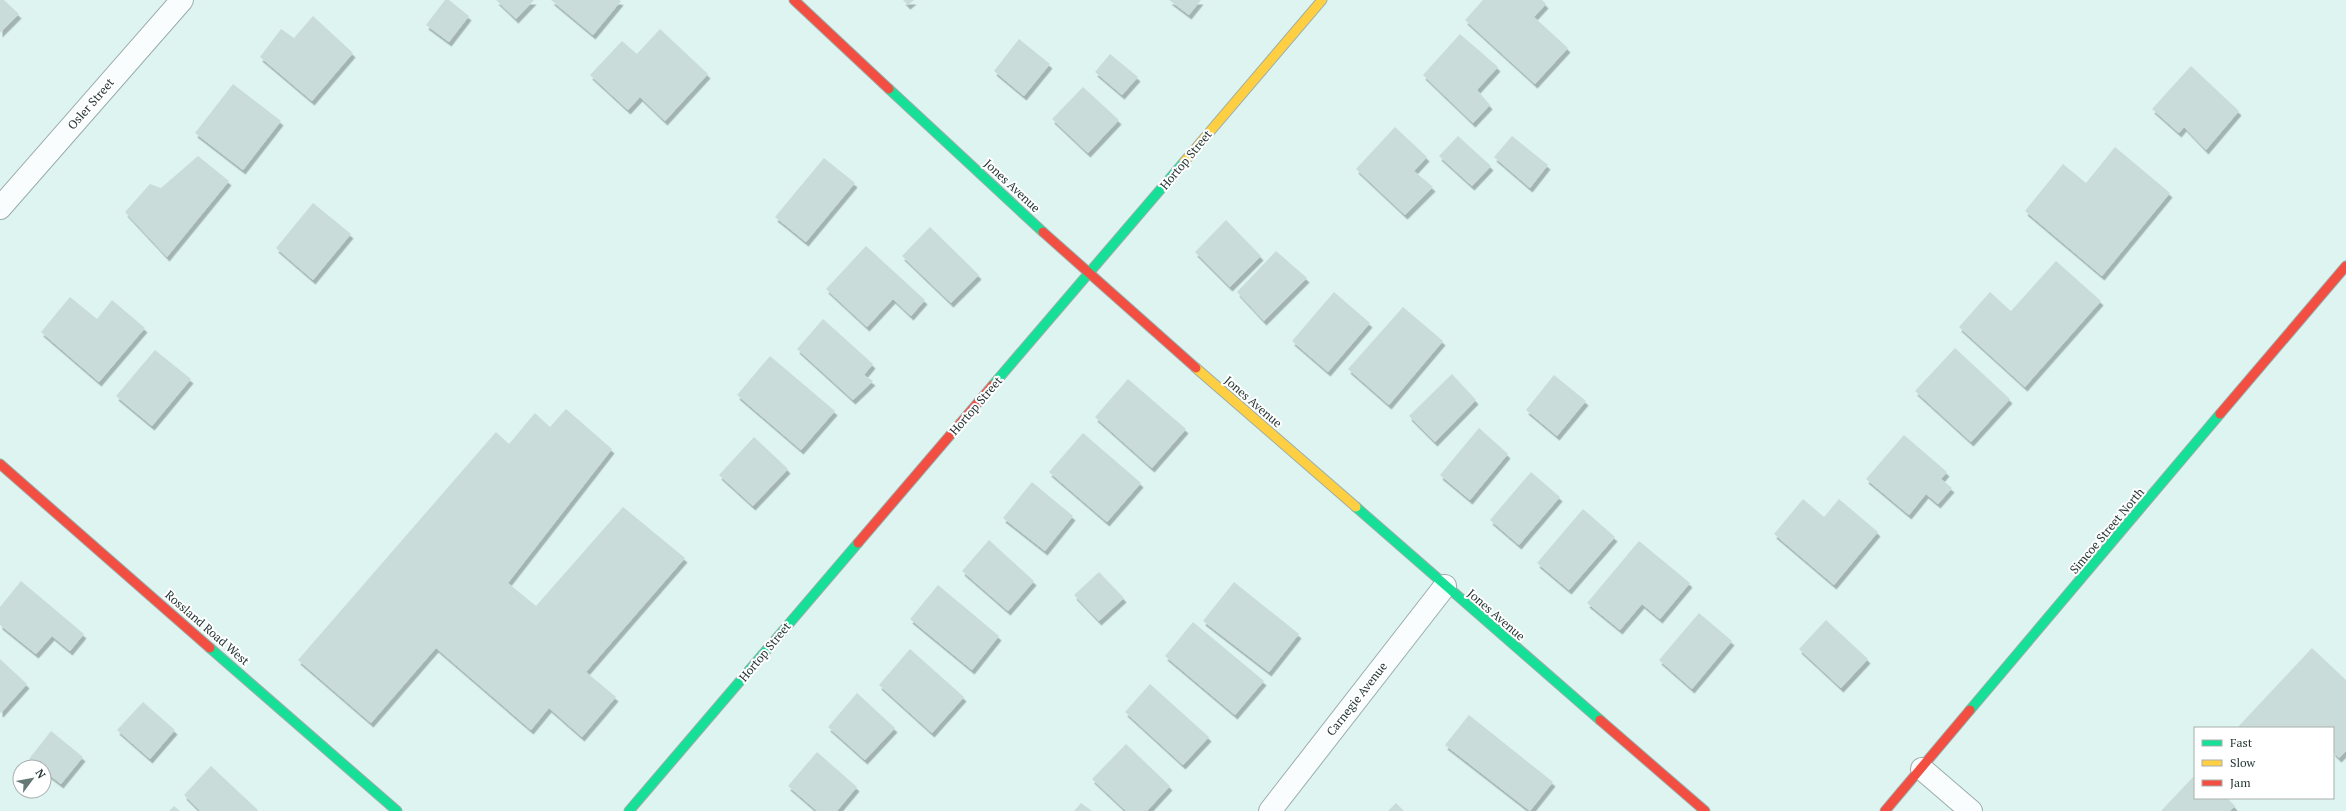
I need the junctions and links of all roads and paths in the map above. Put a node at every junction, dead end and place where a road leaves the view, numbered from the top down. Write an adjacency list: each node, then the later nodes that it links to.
1 (182, 0): 4 (street, Osler Street)
2 (794, 0): 6 (street, Jones Avenue)
3 (1322, 0): 6 (street, Hortop Street)
4 (0, 208)
5 (2346, 266): 9 (street, Simcoe Street North)
6 (1088, 275): 8 (street, Jones Avenue); 11 (street, Hortop Street)
7 (0, 465): 10 (street, Rossland Road West)
8 (1444, 586): 12 (street, Carnegie Avenue); 13 (street, Jones Avenue)
9 (1922, 769): 14 (street, Simcoe Street North); 15 (street)
10 (393, 810)
11 (629, 811)
12 (1270, 811)
13 (1705, 811)
14 (1885, 811)
15 (1971, 811)

